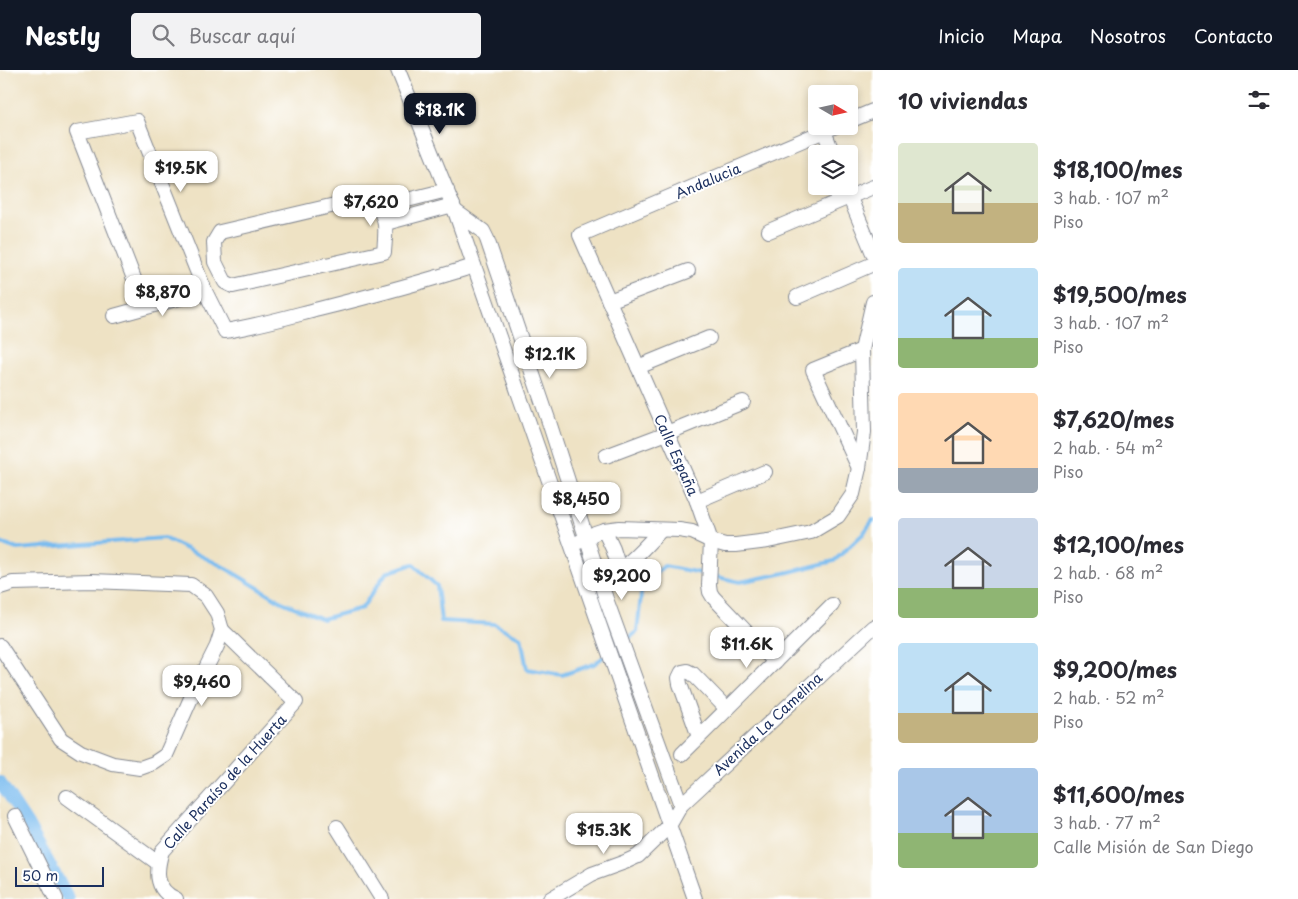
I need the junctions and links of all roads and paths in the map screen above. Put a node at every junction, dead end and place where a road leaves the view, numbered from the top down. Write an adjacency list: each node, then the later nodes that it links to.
1 (398, 70): 6 (street)
2 (873, 110): 3 (street)
3 (858, 117)
4 (816, 135): 14 (street, Andalucia)
5 (873, 187): 7 (street)
6 (447, 190): 10 (street); 11 (street)
7 (858, 190)
8 (841, 195): 13 (street)
9 (848, 195): 17 (street)
10 (379, 207): 12 (street); 12 (street)
11 (454, 208): 12 (street); 15 (street); 16 (street)
12 (386, 223)
13 (769, 231)
14 (580, 235): 23 (street, Calle España)
15 (488, 238): 16 (street); 38 (street)
16 (467, 245): 19 (street)
17 (873, 253)
18 (873, 264): 22 (street)
19 (474, 266): 21 (street); 40 (street)
20 (688, 271): 23 (street)
21 (205, 291): 25 (street); 25 (street)
22 (796, 297)
23 (609, 301): 29 (street, Calle España)
24 (873, 302): 28 (street)
25 (145, 307): 26 (street)
26 (114, 316)
27 (709, 338): 29 (street)
28 (862, 350): 33 (street); 33 (street)
29 (638, 368): 31 (street, Calle España)
30 (742, 402): 31 (street)
31 (667, 433): 32 (street); 35 (street, Calle España)
32 (606, 456)
33 (859, 468): 39 (street)
34 (764, 472): 35 (street)
35 (697, 501): 39 (street, Calle España)
36 (604, 530): 37 (street); 38 (street); 41 (street)
37 (662, 530): 39 (street); 41 (street)
38 (586, 537): 40 (street); 42 (street)
39 (711, 541): 49 (street, Calle España)
40 (573, 547): 43 (street)
41 (620, 571): 42 (street)
42 (600, 579): 43 (street); 54 (street)
43 (585, 581): 56 (street)
44 (0, 586): 47 (street)
45 (832, 605): 49 (street)
46 (873, 627): 54 (street, Avenida La Camelina)
47 (222, 630): 48 (street); 58 (street, Calle Paraíso de la Huerta)
48 (0, 646)
49 (774, 662): 50 (street)
50 (727, 709): 51 (street); 51 (street)
51 (699, 737): 52 (street)
52 (682, 754)
53 (68, 797): 58 (street)
54 (681, 805): 56 (street, Avenida La Camelina)
55 (15, 816): 59 (street)
56 (669, 826): 62 (street); 63 (street)
57 (337, 827): 61 (street)
58 (158, 863): 60 (street, Calle Paraíso de la Huerta)
59 (56, 899)
60 (176, 899)
61 (382, 899)
62 (550, 899)
63 (695, 899)

